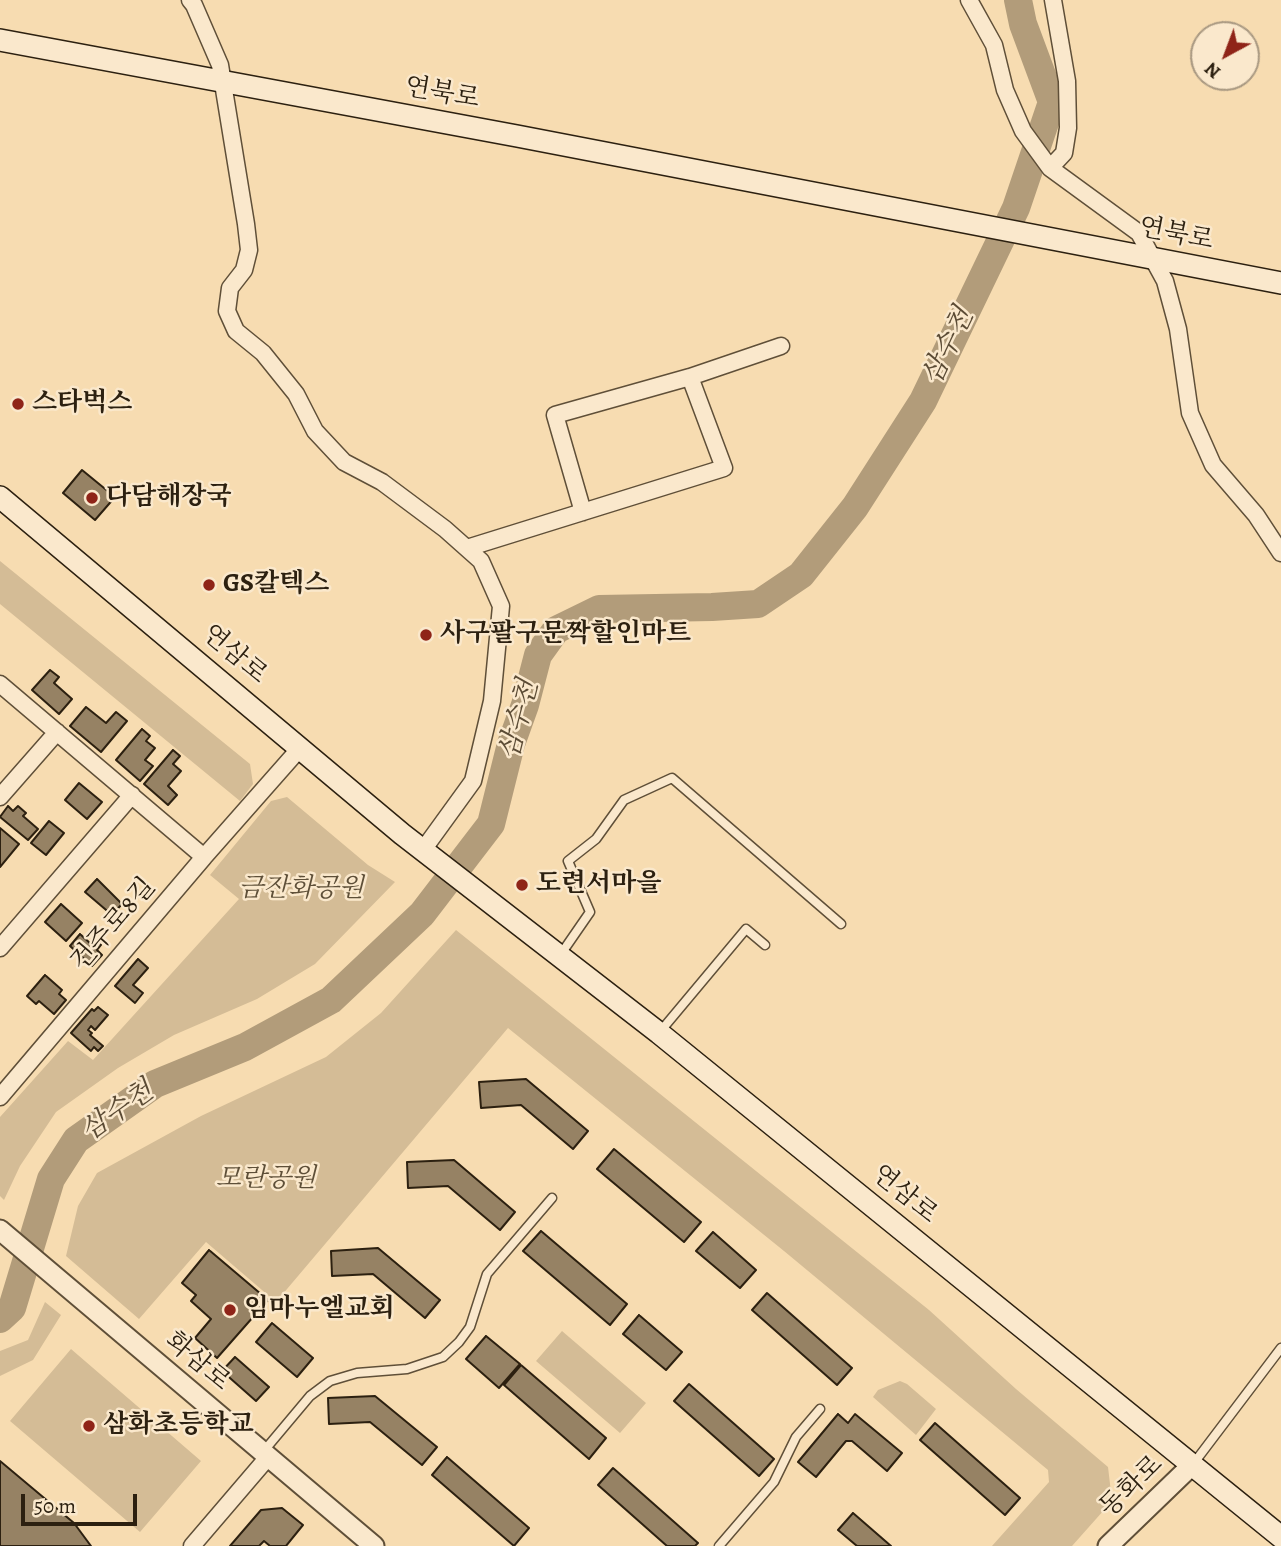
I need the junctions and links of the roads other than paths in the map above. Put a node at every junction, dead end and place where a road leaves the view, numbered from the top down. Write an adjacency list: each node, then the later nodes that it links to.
1 (190, 0): 5 (street)
2 (970, 0): 6 (street)
3 (1054, 0): 6 (street)
4 (0, 40): 5 (main road, 연북로)
5 (223, 82): 7 (main road, 연북로); 13 (street)
6 (1050, 168): 7 (street)
7 (1153, 259): 8 (main road, 연북로); 14 (street)
8 (1281, 283)
9 (781, 346): 10 (street)
10 (690, 377): 12 (street); 12 (street)
11 (0, 497): 17 (main road, 연삼로)
12 (583, 512): 13 (street)
13 (467, 548): 20 (street)
14 (1281, 553)
15 (0, 684): 16 (street)
16 (57, 732): 18 (street); 19 (street)
17 (301, 747): 20 (main road, 연삼로); 21 (street, 건주로8길)
18 (132, 795): 21 (street); 24 (street)
19 (0, 797)
20 (428, 854): 25 (main road, 연삼로)
21 (204, 857): 27 (street, 건주로8길)
22 (841, 925): 25 (lane)
23 (765, 945): 26 (lane)
24 (0, 948)
25 (559, 956): 26 (main road, 연삼로)
26 (659, 1033): 33 (main road, 연삼로)
27 (0, 1097)
28 (552, 1198): 32 (lane)
29 (2, 1231): 32 (street, 화삼로)
30 (1281, 1348): 33 (lane)
31 (820, 1409): 38 (lane)
32 (266, 1454): 36 (street); 37 (street, 화삼로)
33 (1192, 1465): 34 (main road, 연삼로); 35 (street, 동화로)
34 (1281, 1537)
35 (1111, 1545)
36 (192, 1546)
37 (373, 1546)
38 (719, 1546)

